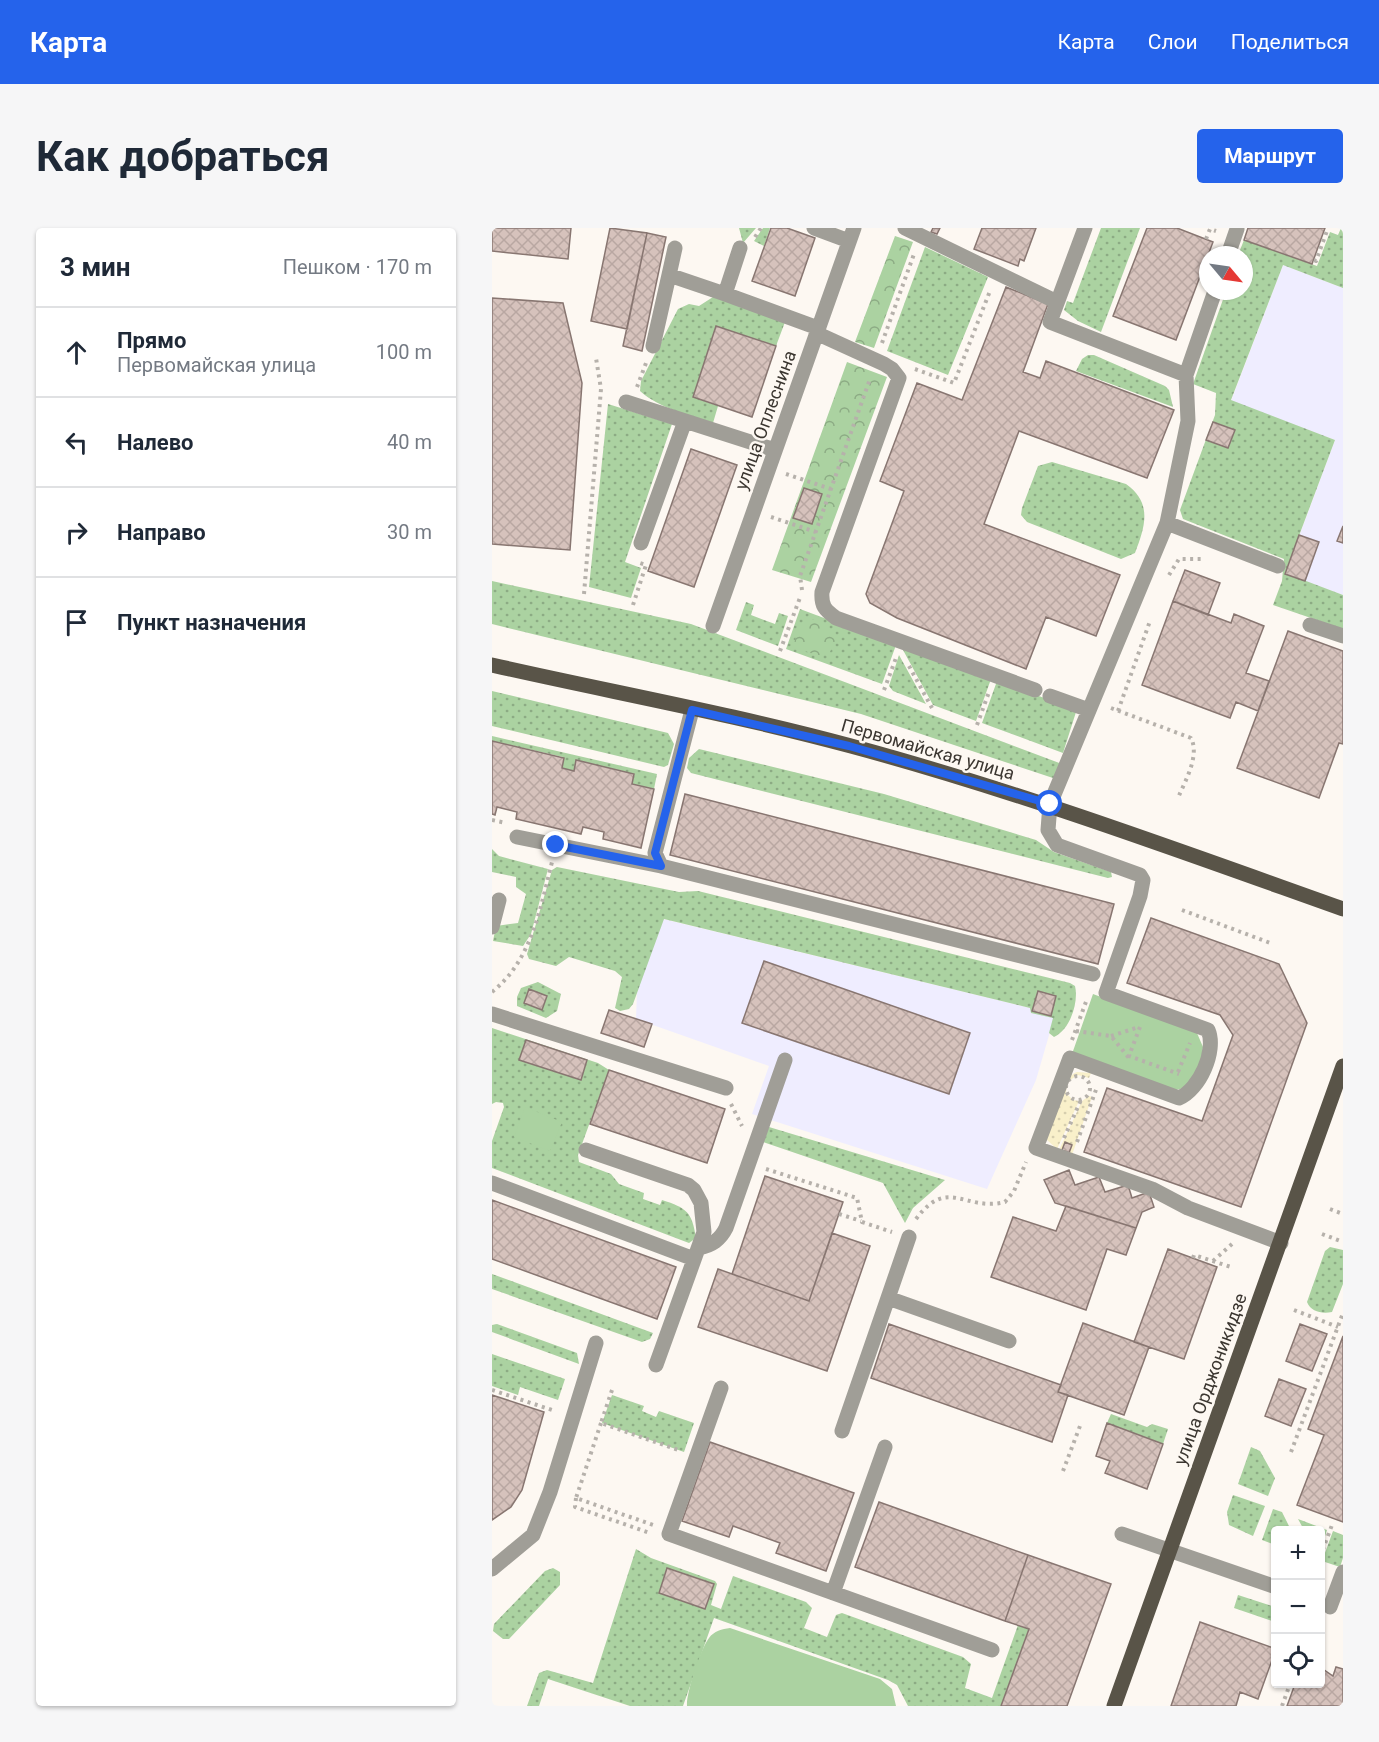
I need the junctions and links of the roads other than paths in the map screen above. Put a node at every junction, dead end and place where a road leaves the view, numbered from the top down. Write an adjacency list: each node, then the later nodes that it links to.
1 (814, 228): 5 (street)
2 (905, 228): 12 (street)
3 (1085, 228): 12 (street)
4 (1237, 229): 6 (street)
5 (852, 234): 13 (street, улица Оплеснина)
6 (1231, 246)
7 (675, 248): 9 (street)
8 (740, 248): 10 (street)
9 (669, 275): 10 (street); 14 (street)
10 (724, 294): 13 (street)
11 (1212, 300): 15 (street)
12 (1057, 302): 15 (street)
13 (817, 330): 18 (street, улица Оплеснина); 26 (street)
14 (653, 346)
15 (1186, 375): 19 (street)
16 (629, 403): 17 (street)
17 (685, 421): 18 (street); 20 (street)
18 (775, 450): 23 (street, улица Оплеснина)
19 (1167, 523): 21 (street); 28 (street)
20 (641, 543)
21 (1278, 566)
22 (1310, 625): 24 (street)
23 (713, 626)
24 (1343, 636)
25 (492, 665): 29 (main road, Первомайская улица)
26 (1035, 690)
27 (1050, 696): 28 (street)
28 (1091, 705): 30 (street)
29 (692, 710): 30 (main road, Первомайская улица); 32 (street)
30 (1050, 804): 34 (main road, Первомайская улица); 36 (street)
31 (516, 831): 32 (street)
32 (661, 866): 36 (street)
33 (499, 900): 35 (street)
34 (1343, 909)
35 (492, 927)
36 (1110, 984): 44 (street)
37 (492, 1014): 40 (street)
38 (784, 1060): 45 (street)
39 (1343, 1066): 44 (main road, улица Орджоникидзе)
40 (726, 1088)
41 (586, 1150): 45 (street)
42 (492, 1184): 45 (street)
43 (909, 1237): 46 (street)
44 (1281, 1243): 54 (main road, улица Орджоникидзе)
45 (697, 1254): 49 (street)
46 (888, 1298): 47 (street); 51 (street)
47 (1009, 1341)
48 (596, 1344): 55 (street)
49 (656, 1365)
50 (721, 1388): 58 (street)
51 (842, 1431)
52 (885, 1447): 58 (street)
53 (1122, 1534): 54 (street)
54 (1169, 1551): 57 (street); 61 (main road, улица Орджоникидзе)
55 (492, 1569)
56 (1343, 1572): 59 (street)
57 (1271, 1586)
58 (833, 1593): 60 (street)
59 (1331, 1607)
60 (992, 1650)
61 (1114, 1706)

